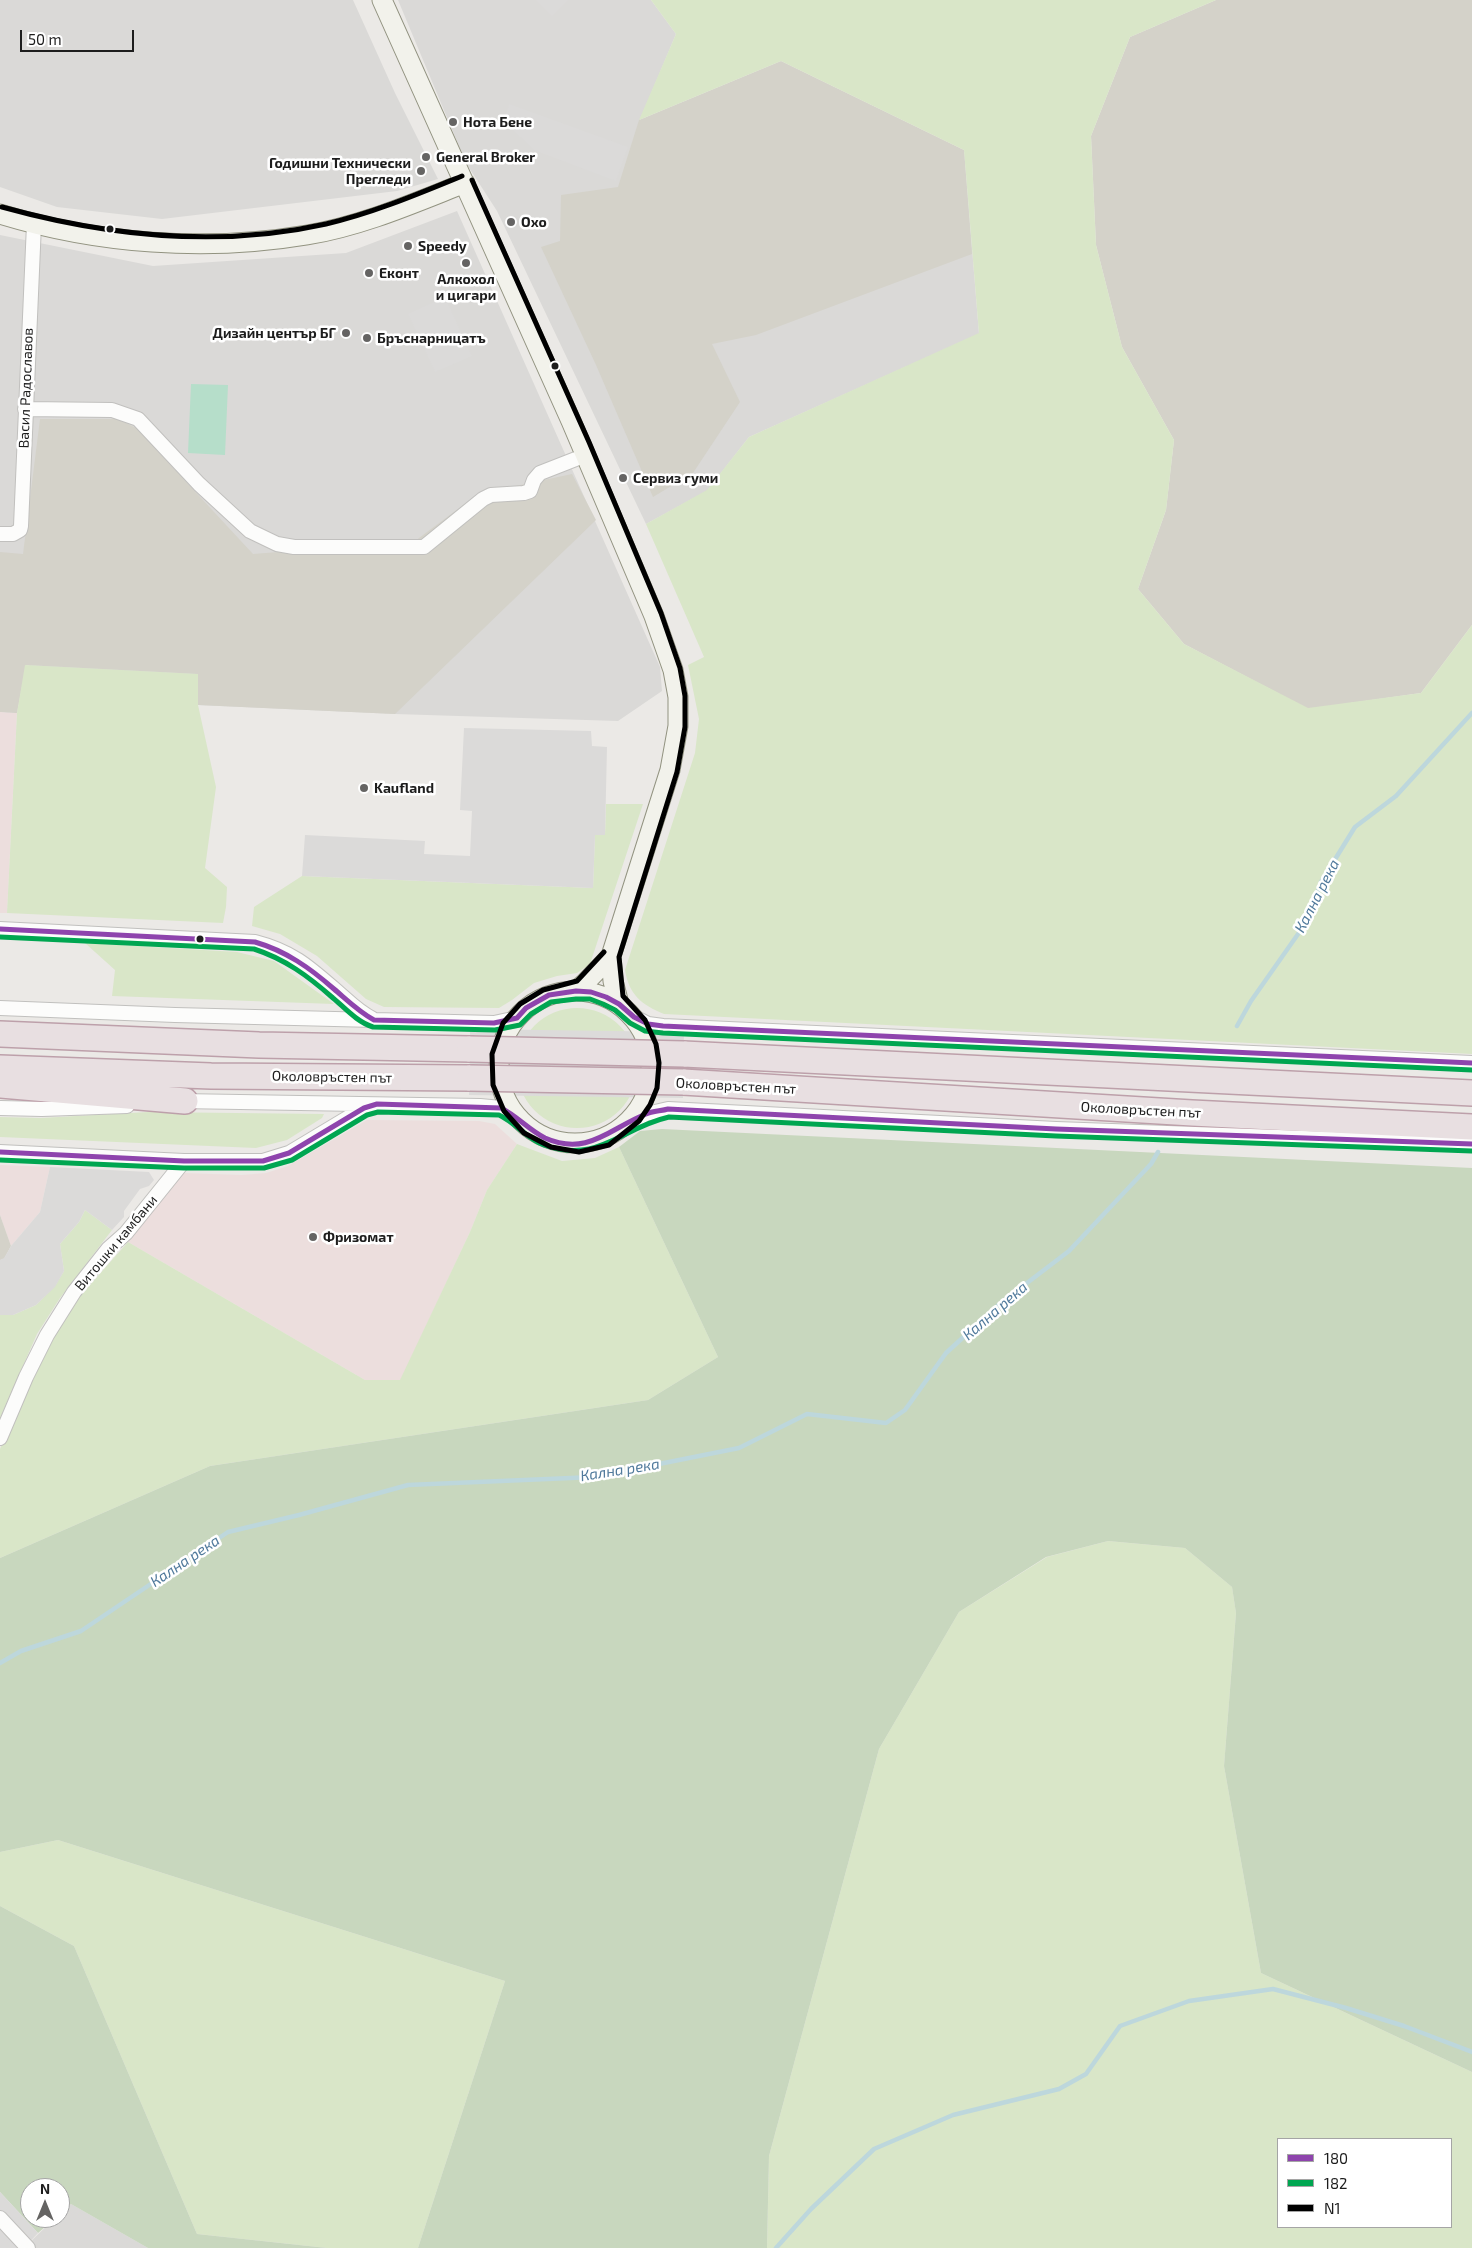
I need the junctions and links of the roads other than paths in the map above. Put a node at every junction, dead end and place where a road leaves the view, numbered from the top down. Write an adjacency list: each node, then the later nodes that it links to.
1 (382, 0): 2 (street)
2 (465, 183): 4 (street); 6 (street)
3 (0, 214): 4 (street)
4 (34, 224): 5 (street, Васил Радославов)
5 (26, 409): 6 (street); 7 (street, Васил Радославов)
6 (586, 455): 9 (street)
7 (0, 534)
8 (0, 929): 15 (street)
9 (611, 956): 10 (street); 11 (street)
10 (576, 990): 11 (street); 14 (street)
11 (620, 1004): 13 (street)
12 (0, 1008): 15 (street)
13 (634, 1017): 17 (street); 25 (street)
14 (517, 1018): 15 (street); 24 (street)
15 (374, 1020)
16 (0, 1034): 20 (highway, bridge)
17 (1472, 1062)
18 (0, 1068): 26 (highway, Околовръстен път, bridge)
19 (0, 1085): 21 (highway)
20 (1472, 1093)
21 (185, 1101): 22 (street); 23 (street)
22 (376, 1104): 24 (street); 28 (street)
23 (0, 1108)
24 (514, 1114): 25 (street)
25 (625, 1126): 26 (street, Околовръстен път)
26 (1466, 1138)
27 (0, 1152): 28 (street)
28 (184, 1161): 29 (street, Витошки камбани)
29 (0, 1438)
30 (0, 2218): 31 (street)
31 (28, 2248)

